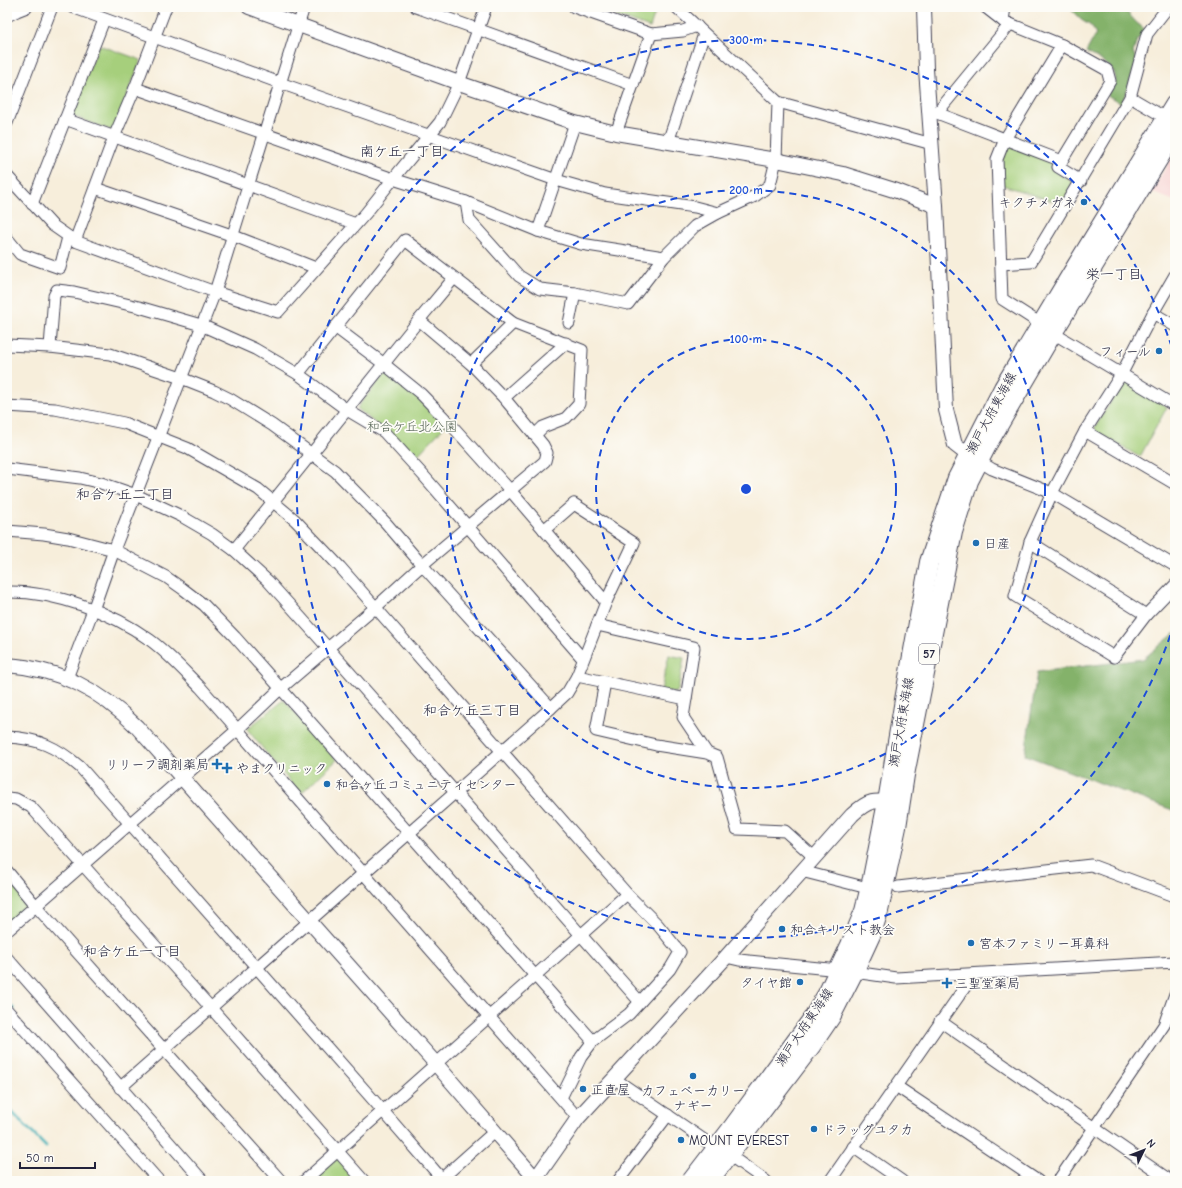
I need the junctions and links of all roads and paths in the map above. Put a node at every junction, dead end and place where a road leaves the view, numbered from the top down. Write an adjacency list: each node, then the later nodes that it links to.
1 (52, 7): 31 (street)
2 (72, 7): 14 (street)
3 (166, 7): 20 (street)
4 (249, 7): 16 (street)
5 (304, 7): 16 (street)
6 (416, 7): 17 (street)
7 (486, 7): 17 (street)
8 (574, 7): 19 (street)
9 (676, 7): 18 (street)
10 (924, 7): 28 (street)
11 (985, 7): 15 (street)
12 (1005, 7): 15 (street)
13 (1168, 7): 26 (street)
14 (104, 20): 20 (street); 29 (street)
15 (1006, 22): 21 (street); 28 (street)
16 (298, 24): 22 (street); 23 (street)
17 (478, 29): 23 (street); 24 (street)
18 (701, 30): 19 (street); 27 (street); 38 (street)
19 (651, 34): 24 (street)
20 (154, 37): 22 (street); 25 (street)
21 (1062, 45): 37 (street); 41 (street)
22 (280, 83): 33 (street); 35 (street)
23 (459, 83): 32 (street); 35 (street)
24 (633, 85): 34 (street)
25 (135, 88): 33 (street); 36 (street)
26 (1130, 97): 30 (street); 45 (street)
27 (778, 102): 39 (street); 40 (street)
28 (933, 112): 37 (street); 39 (street)
29 (65, 119): 36 (street); 49 (street)
30 (1173, 120): 71 (main road, 瀬戸大府東海線 / 57)
31 (7, 123)
32 (575, 123): 34 (street); 44 (street)
33 (264, 133): 43 (street); 46 (street)
34 (616, 133): 38 (street)
35 (430, 135): 43 (street); 44 (street)
36 (114, 137): 46 (street); 47 (street)
37 (1005, 139): 41 (street); 58 (street)
38 (668, 142): 40 (street)
39 (932, 144): 50 (street)
40 (776, 160): 50 (street); 51 (street)
41 (1062, 161): 45 (street)
42 (7, 176): 49 (street)
43 (393, 179): 48 (street); 52 (street)
44 (556, 180): 51 (street); 53 (street)
45 (1081, 181): 58 (street)
46 (248, 186): 52 (street); 54 (street)
47 (95, 188): 54 (street); 56 (street)
48 (466, 202): 53 (street); 63 (street)
49 (32, 204): 56 (street)
50 (936, 206): 88 (street)
51 (718, 213): 57 (street)
52 (356, 224): 59 (street)
53 (538, 231): 57 (street)
54 (234, 236): 59 (street); 62 (street)
55 (7, 238): 56 (street)
56 (72, 239): 62 (street)
57 (664, 257): 63 (street)
58 (1001, 264): 71 (street)
59 (316, 268): 62 (street)
60 (1175, 275): 64 (street)
61 (454, 278): 65 (street); 66 (street); 70 (street)
62 (215, 292): 68 (street)
63 (574, 294): 67 (street)
64 (1153, 313): 69 (street); 77 (street)
65 (419, 320): 75 (street); 76 (street)
66 (513, 323): 72 (street); 76 (street)
67 (569, 323)
68 (201, 325): 74 (street); 78 (street); 79 (street)
69 (1175, 326)
70 (335, 327): 75 (street); 78 (street)
71 (1047, 328): 77 (street); 88 (main road, 瀬戸大府東海線 / 57)
72 (566, 343): 80 (street); 85 (street)
73 (7, 345): 74 (street)
74 (50, 347): 79 (street)
75 (384, 364): 83 (street); 91 (street)
76 (471, 364): 80 (street)
77 (1122, 373): 82 (street); 84 (street)
78 (298, 374): 83 (street)
79 (181, 378): 86 (street); 87 (street)
80 (504, 398): 85 (street)
81 (7, 406): 86 (street)
82 (1175, 406)
83 (347, 410): 87 (street); 95 (street)
84 (1085, 431): 90 (street); 92 (street)
85 (535, 435): 91 (street)
86 (158, 436): 93 (street); 94 (street)
87 (312, 454): 94 (street); 101 (street)
88 (974, 458): 92 (street); 126 (main road, 瀬戸大府東海線 / 57)
89 (7, 469): 93 (street)
90 (1175, 484)
91 (510, 489): 95 (street); 96 (street)
92 (1052, 493): 98 (street); 102 (street)
93 (136, 495): 99 (street); 100 (street)
94 (273, 502): 100 (street); 106 (street)
95 (467, 527): 101 (street); 111 (street)
96 (544, 530): 105 (street); 105 (street)
97 (7, 532): 99 (street)
98 (1030, 542): 108 (street); 108 (street)
99 (114, 550): 107 (street); 116 (street)
100 (234, 550): 110 (street)
101 (422, 565): 106 (street); 118 (street)
102 (1175, 566)
103 (1175, 585): 108 (street)
104 (7, 592): 107 (street)
105 (606, 602): 109 (street)
106 (376, 607): 110 (street); 121 (street)
107 (93, 610): 114 (street); 119 (street)
108 (1146, 615)
109 (597, 625): 111 (street); 117 (street)
110 (328, 648): 116 (street); 124 (street)
111 (583, 659): 113 (street)
112 (7, 665): 114 (street)
113 (577, 676): 115 (street); 118 (street)
114 (67, 678): 123 (street)
115 (605, 682): 117 (street); 122 (street)
116 (280, 689): 119 (street); 128 (street)
117 (686, 699): 122 (street)
118 (551, 708): 121 (street)
119 (237, 730): 123 (street); 133 (street)
120 (7, 737): 127 (street)
121 (502, 750): 124 (street); 136 (street)
122 (706, 753): 129 (street)
123 (182, 778): 127 (street); 139 (street)
124 (455, 793): 128 (street); 141 (street)
125 (7, 798): 130 (street)
126 (894, 803): 129 (street); 146 (main road, 瀬戸大府東海線 / 57)
127 (130, 824): 130 (street); 145 (street)
128 (409, 834): 133 (street); 148 (street)
129 (814, 857): 132 (street)
130 (82, 865): 138 (street); 151 (street)
131 (7, 871): 138 (street)
132 (801, 871): 134 (street); 142 (street)
133 (363, 873): 139 (street); 153 (street)
134 (860, 886)
135 (898, 887): 137 (street)
136 (627, 894): 141 (street); 150 (street)
137 (1175, 897)
138 (35, 905): 140 (street); 156 (street)
139 (310, 921): 145 (street); 157 (street)
140 (7, 931)
141 (581, 936): 148 (street); 150 (street)
142 (726, 956): 146 (street); 158 (street)
143 (7, 958): 160 (street)
144 (1175, 962): 147 (street)
145 (256, 967): 151 (street); 162 (street)
146 (847, 971): 147 (street); 168 (main road, 瀬戸大府東海線 / 57)
147 (974, 974): 154 (street)
148 (534, 976): 153 (street); 155 (street)
149 (1175, 994): 165 (street)
150 (640, 1002): 155 (street)
151 (211, 1008): 156 (street); 169 (street)
152 (7, 1010): 172 (street)
153 (490, 1017): 157 (street); 161 (street)
154 (940, 1021): 159 (street); 165 (street)
155 (593, 1042): 161 (street)
156 (164, 1048): 160 (street); 174 (street)
157 (436, 1064): 162 (street); 166 (street)
158 (615, 1079): 163 (street); 164 (street)
159 (896, 1086): 167 (street); 183 (street)
160 (120, 1088): 173 (street)
161 (561, 1098): 164 (street)
162 (383, 1111): 169 (street); 170 (street)
163 (668, 1115): 168 (street); 177 (street)
164 (578, 1118): 171 (street)
165 (1094, 1128): 184 (street); 185 (street)
166 (494, 1132): 170 (street); 171 (street)
167 (853, 1147): 181 (street); 182 (street)
168 (723, 1151): 178 (main road, 瀬戸大府東海線 / 57); 179 (main road, 瀬戸大府東海線 / 57); 180 (street)
169 (338, 1152): 175 (street); 176 (street)
170 (440, 1180)
171 (534, 1180)
172 (159, 1181)
173 (203, 1181)
174 (281, 1181)
175 (304, 1181)
176 (364, 1181)
177 (618, 1181)
178 (691, 1181)
179 (709, 1181)
180 (766, 1181)
181 (830, 1181)
182 (902, 1181)
183 (1038, 1181)
184 (1058, 1181)
185 (1171, 1181)

